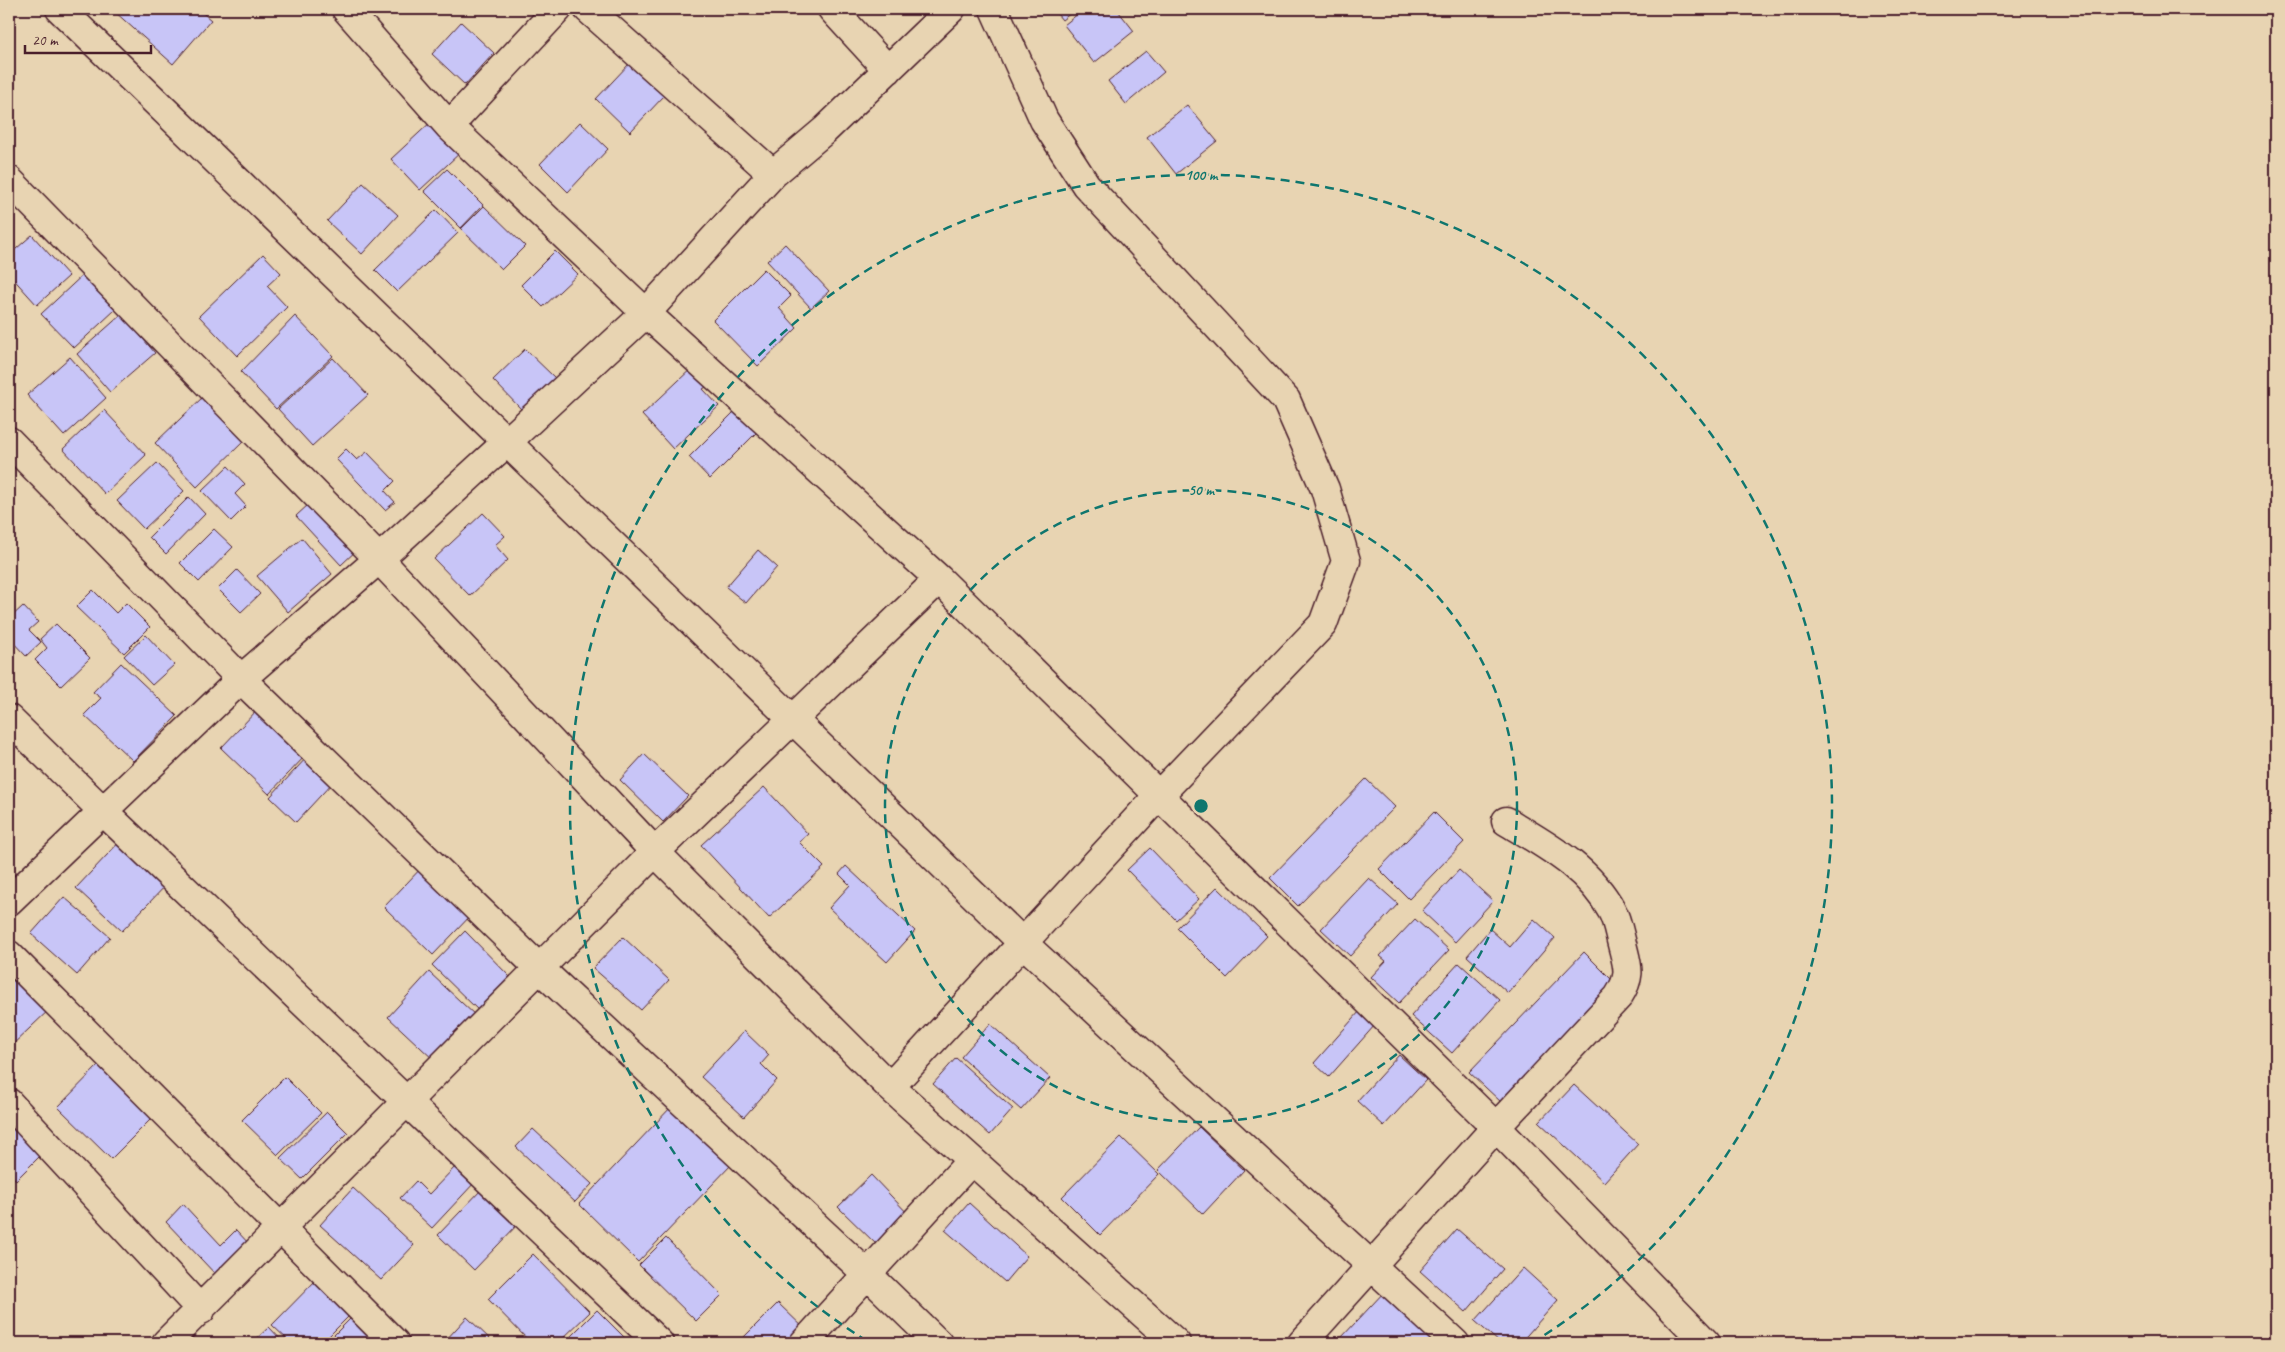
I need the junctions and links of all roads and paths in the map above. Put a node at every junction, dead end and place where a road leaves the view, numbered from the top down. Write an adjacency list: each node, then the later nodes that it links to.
1 (60, 9): 14 (street)
2 (346, 9): 9 (street)
3 (558, 9): 9 (street)
4 (588, 9): 10 (street)
5 (832, 9): 8 (street)
6 (952, 9): 8 (street)
7 (994, 9): 20 (street)
8 (888, 70): 10 (street)
9 (449, 126): 12 (street)
10 (773, 174): 12 (street)
11 (9, 180): 15 (street)
12 (646, 313): 14 (street); 16 (street)
13 (9, 441): 17 (street)
14 (507, 442): 15 (street); 19 (street)
15 (379, 559): 17 (street); 23 (street)
16 (939, 579): 19 (street); 20 (street)
17 (241, 679): 21 (street); 27 (street)
18 (9, 718): 21 (street)
19 (794, 718): 23 (street); 25 (street)
20 (1158, 795): 25 (street); 31 (street)
21 (103, 811): 24 (street); 29 (street)
22 (1506, 820): 31 (street)
23 (655, 852): 27 (street); 28 (street)
24 (9, 902)
25 (1023, 942): 28 (street); 34 (street)
26 (9, 956): 33 (street)
27 (539, 968): 29 (street); 35 (street)
28 (890, 1087): 32 (street)
29 (406, 1101): 33 (street); 39 (street)
30 (9, 1103): 36 (street)
31 (1496, 1127): 34 (street); 45 (street)
32 (971, 1161): 35 (street); 42 (street)
33 (280, 1229): 36 (street); 38 (street)
34 (1371, 1266): 43 (street); 44 (street)
35 (867, 1274): 40 (street); 41 (street)
36 (201, 1310): 37 (street)
37 (166, 1343)
38 (395, 1343)
39 (659, 1343)
40 (804, 1343)
41 (938, 1343)
42 (1176, 1343)
43 (1302, 1343)
44 (1455, 1343)
45 (1706, 1343)

